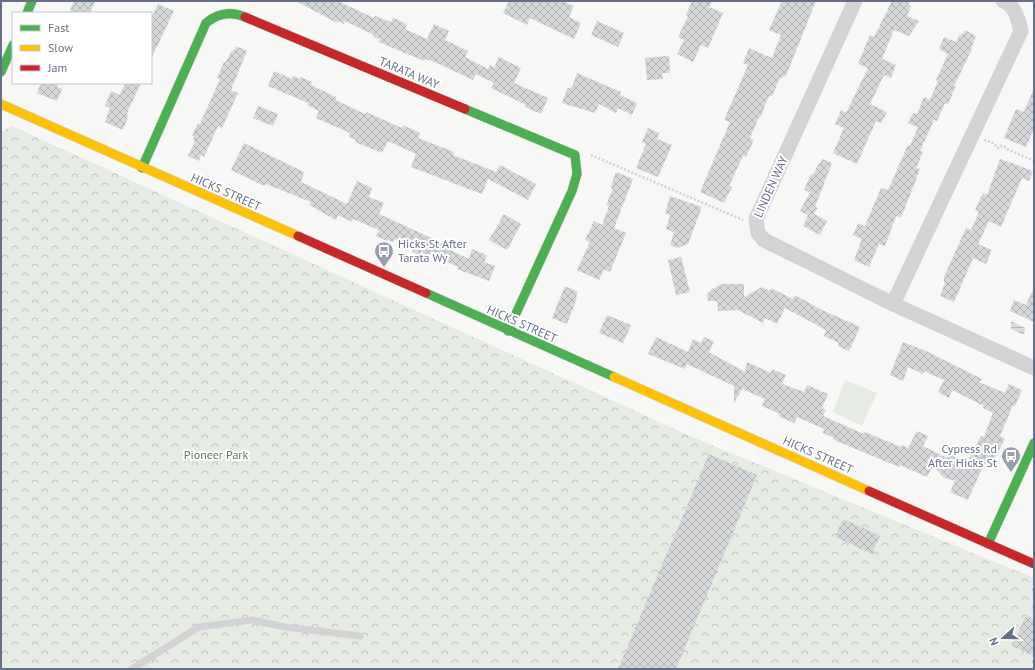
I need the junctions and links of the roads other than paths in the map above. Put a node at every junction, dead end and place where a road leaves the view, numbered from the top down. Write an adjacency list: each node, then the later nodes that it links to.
1 (32, 1): 4 (street)
2 (855, 1): 9 (street, LINDEN WAY)
3 (1003, 1): 9 (street)
4 (27, 12)
5 (12, 47): 6 (street)
6 (1, 72)
7 (1, 104): 8 (street, HICKS STREET)
8 (142, 168): 10 (street, HICKS STREET); 10 (street, TARATA WAY)
9 (893, 304): 11 (street, LINDEN WAY)
10 (508, 330): 13 (street, HICKS STREET)
11 (1034, 368)
12 (1034, 443): 13 (street)
13 (988, 544): 14 (street, HICKS STREET)
14 (1034, 564)
15 (360, 636): 16 (lane)
16 (132, 669)

